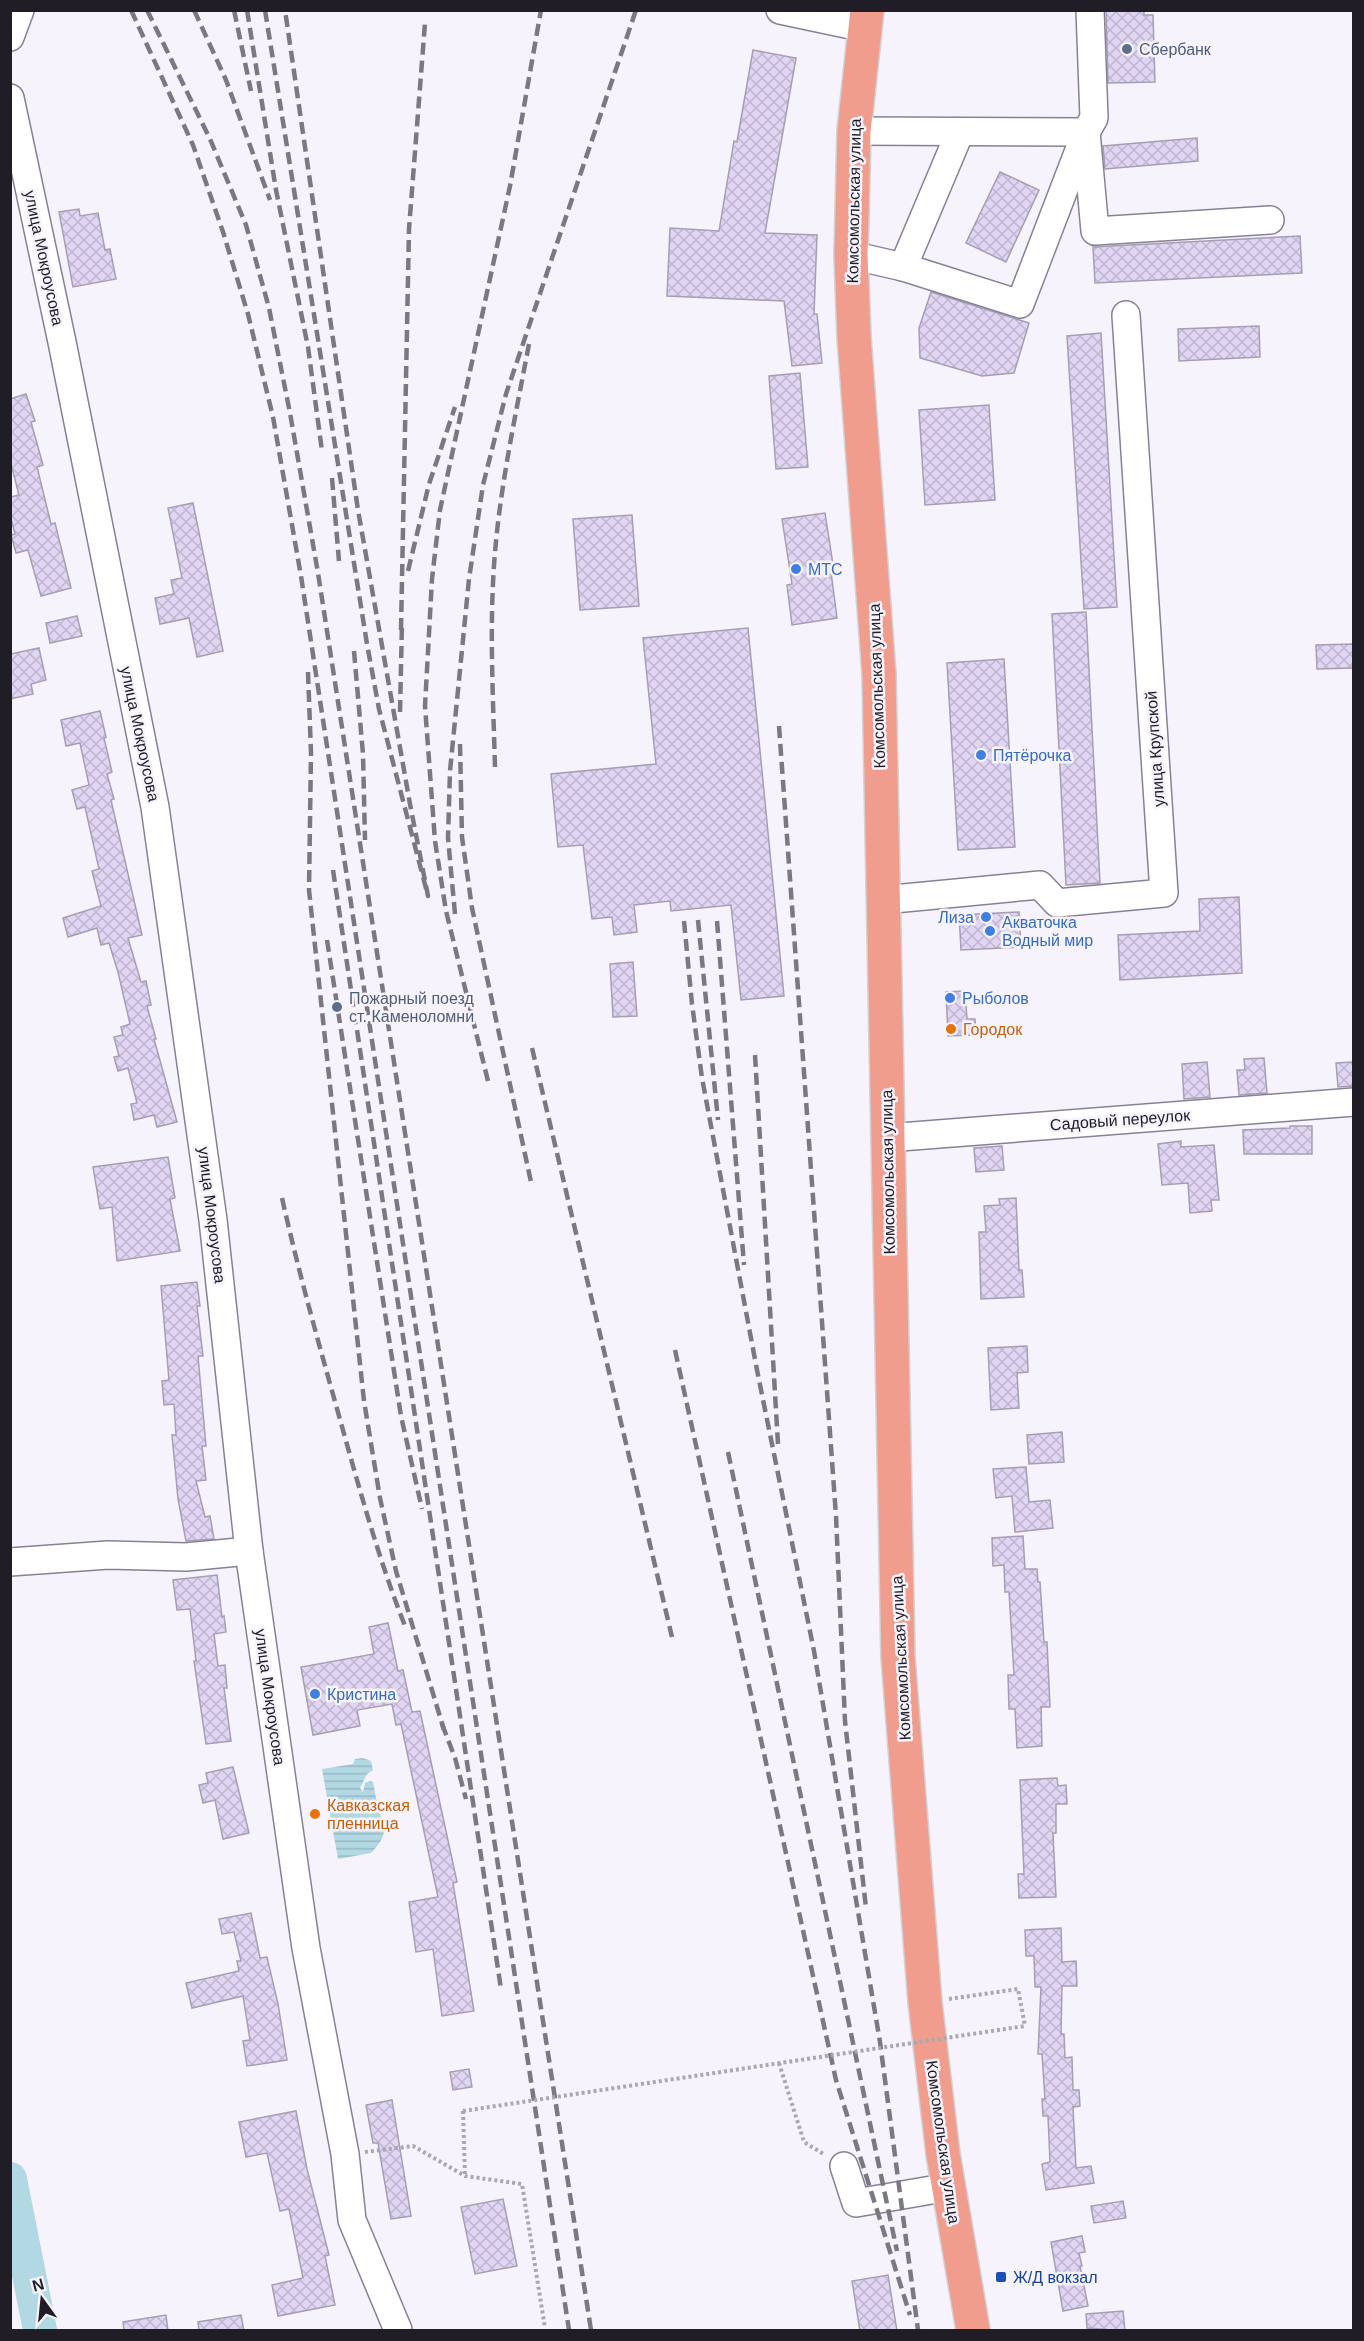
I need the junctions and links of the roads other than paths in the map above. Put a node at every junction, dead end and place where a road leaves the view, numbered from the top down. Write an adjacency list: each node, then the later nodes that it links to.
1 (20, 10): 5 (street)
2 (780, 10): 4 (street)
3 (1090, 10): 9 (street)
4 (866, 19): 7 (main road, Комсомольская улица)
5 (10, 37)
6 (10, 98): 17 (street, улица Мокроусова)
7 (854, 131): 8 (street); 11 (main road, Комсомольская улица)
8 (960, 132): 9 (street); 12 (street)
9 (1086, 132): 10 (street); 12 (street)
10 (1270, 220)
11 (851, 255): 12 (street); 14 (main road, Комсомольская улица)
12 (903, 267)
13 (1126, 315): 14 (street, улица Крупской)
14 (882, 900): 16 (main road, Комсомольская улица)
15 (1353, 1102): 16 (street, Садовый переулок)
16 (887, 1138): 20 (main road, Комсомольская улица)
17 (249, 1551): 18 (street); 21 (street, улица Мокроусова)
18 (10, 1562)
19 (844, 2166): 20 (street)
20 (949, 2187): 22 (main road, Комсомольская улица)
21 (398, 2331)
22 (973, 2331)

